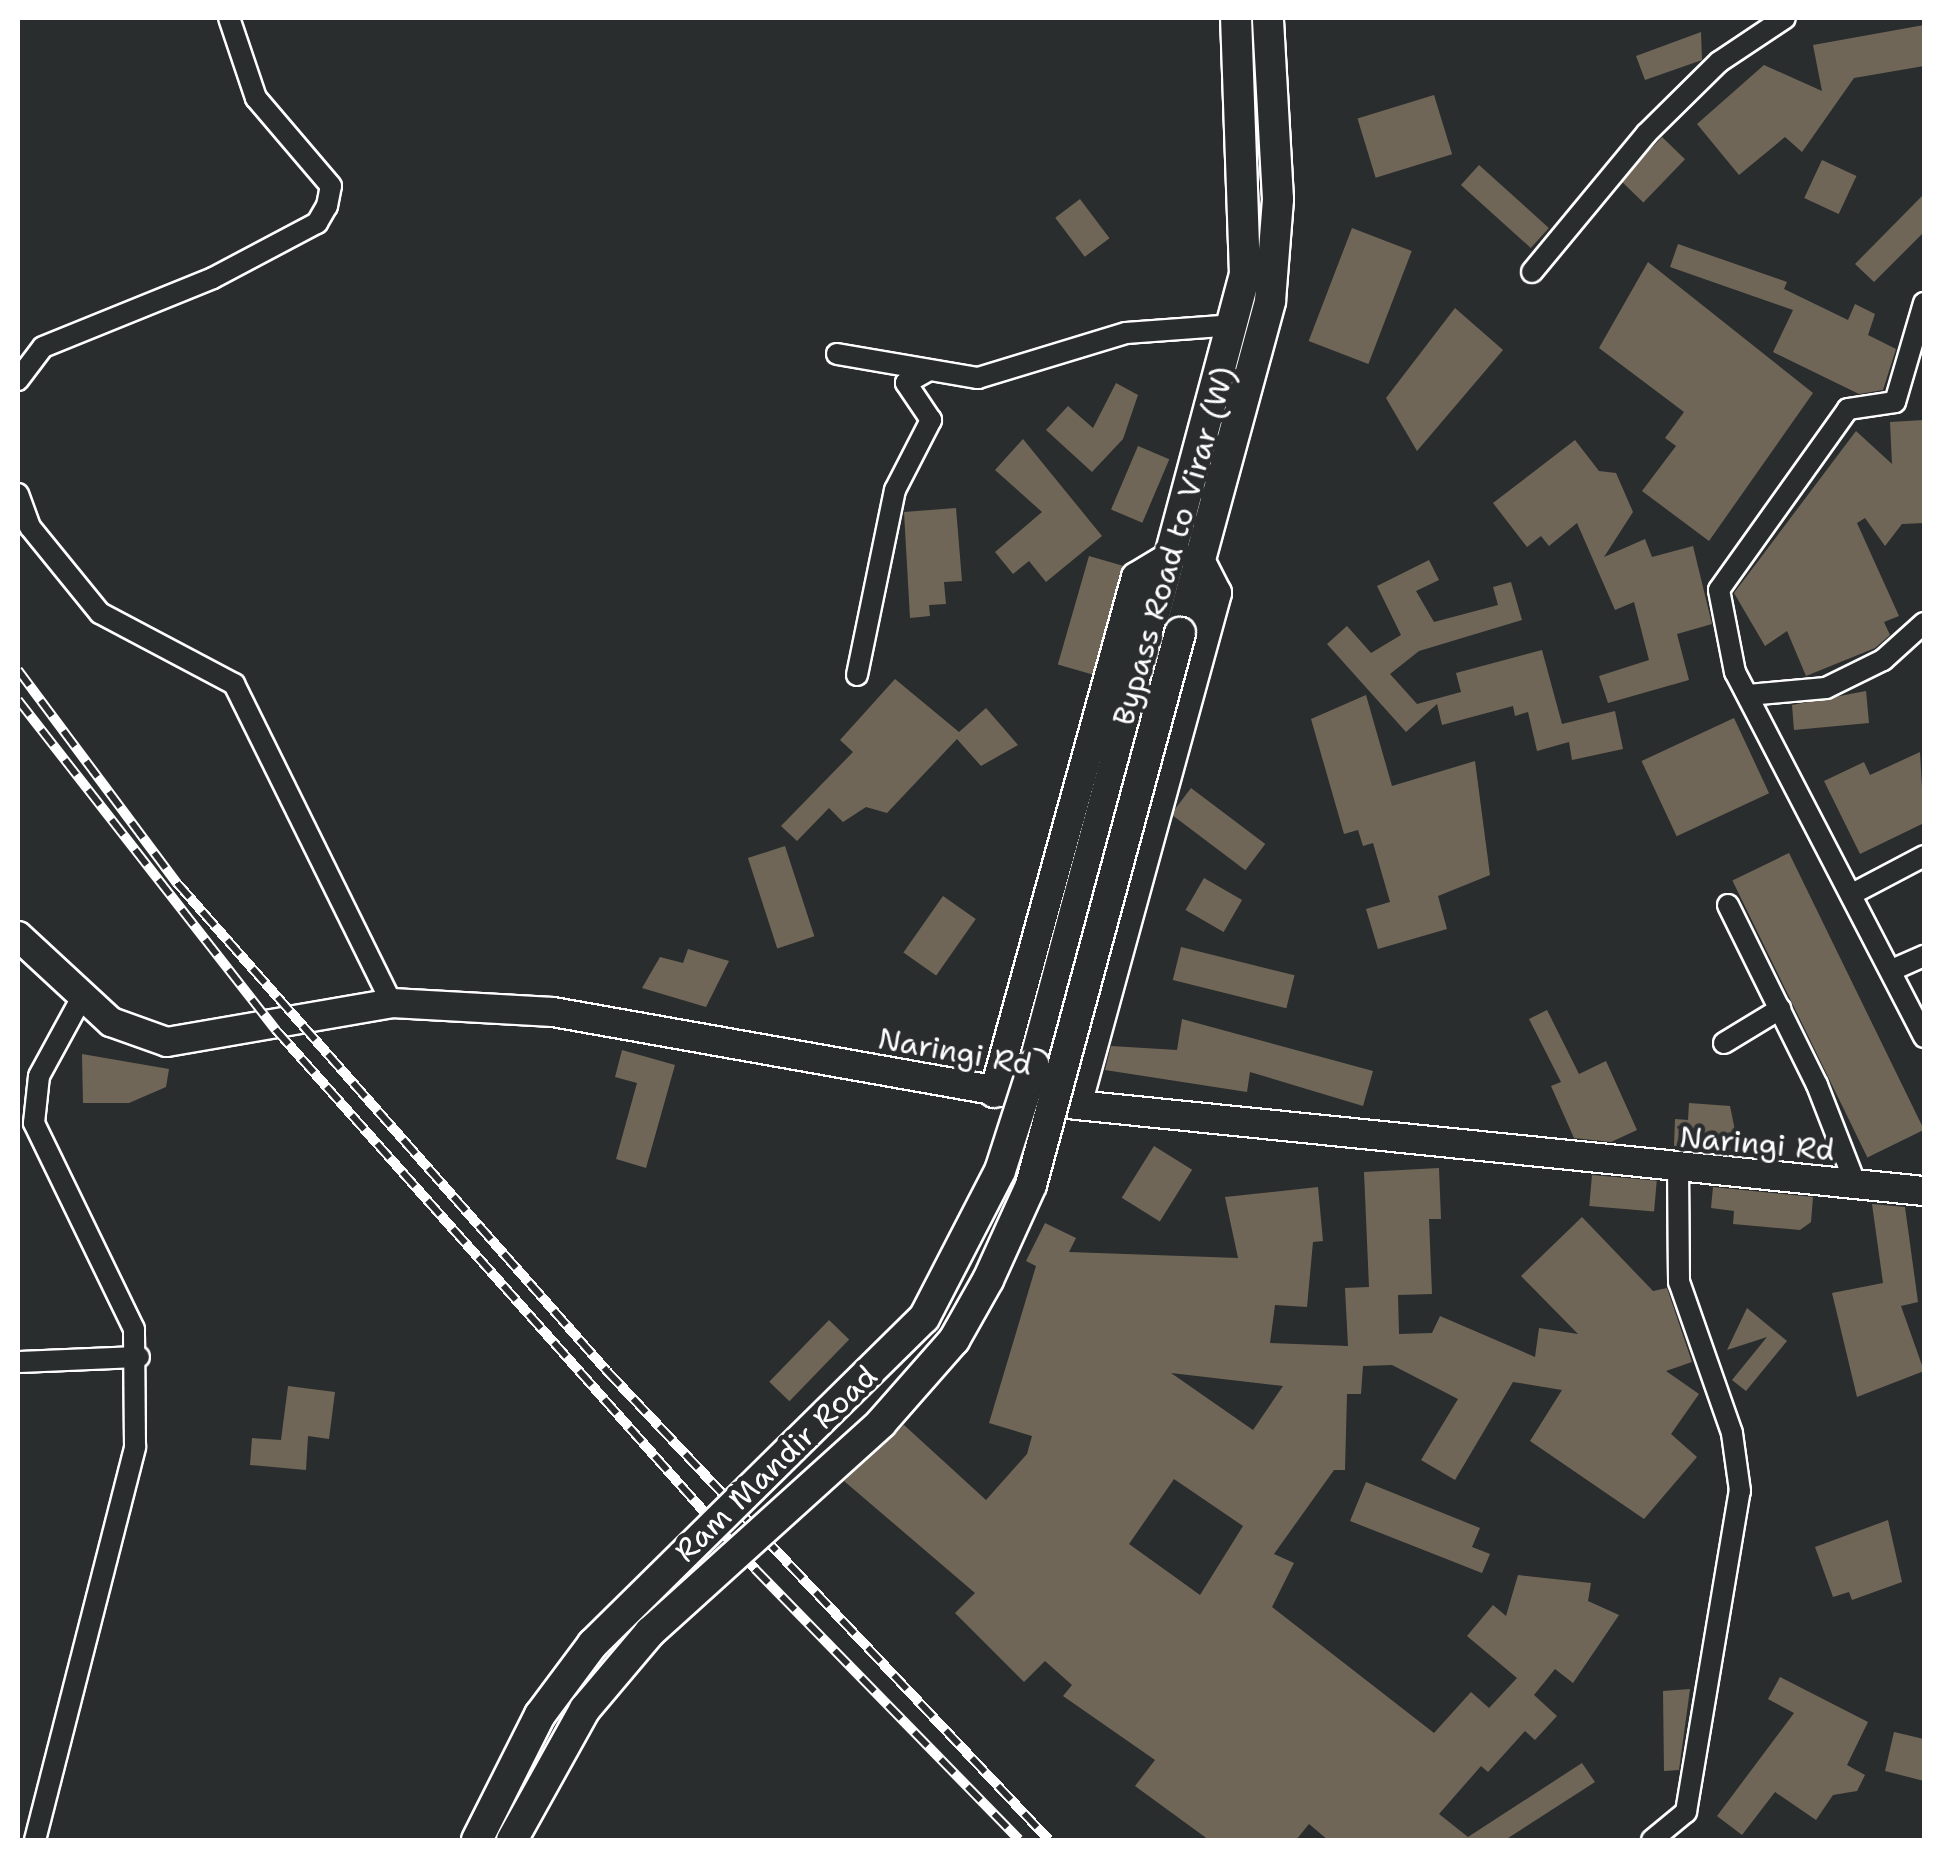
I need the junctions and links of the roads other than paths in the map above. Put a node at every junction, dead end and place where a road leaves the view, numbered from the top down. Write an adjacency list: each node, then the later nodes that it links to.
1 (230, 18): 10 (street)
2 (1236, 18): 7 (main road, Bypass Road to Virar (W))
3 (1268, 18): 12 (main road)
4 (1785, 18): 5 (street)
5 (1532, 272)
6 (1924, 303): 16 (street)
7 (1235, 325): 9 (street); 12 (main road, Bypass Road to Virar (W))
8 (836, 354): 9 (street)
9 (926, 372): 15 (street)
10 (18, 380)
11 (18, 494): 24 (street)
12 (1188, 556): 14 (main road); 29 (street); 30 (street)
13 (1924, 624): 16 (street)
14 (1167, 630): 28 (main road, Bypass Road to Virar (W)); 38 (main road, bridge)
15 (856, 675)
16 (1748, 695): 18 (street)
17 (1924, 856): 18 (street)
18 (1852, 894): 22 (street)
19 (1728, 904): 25 (street)
20 (18, 936): 23 (street, Naringi Rd)
21 (1924, 956): 22 (street)
22 (1892, 970): 26 (street)
23 (82, 997): 24 (street, Naringi Rd); 34 (street)
24 (392, 1003): 29 (street, Naringi Rd)
25 (1780, 1010): 27 (street); 32 (street)
26 (1924, 1037)
27 (1724, 1043)
28 (1034, 1065): 37 (main road, Ram Mandir Road, bridge)
29 (994, 1093): 30 (street, Naringi Rd)
30 (1077, 1105): 31 (street, Naringi Rd)
31 (1678, 1170): 32 (street, Naringi Rd); 39 (street)
32 (1856, 1185): 33 (street, Naringi Rd)
33 (1924, 1191)
34 (139, 1357): 35 (street); 36 (street)
35 (18, 1362)
36 (35, 1840)
37 (476, 1840)
38 (512, 1840)
39 (1652, 1840)

